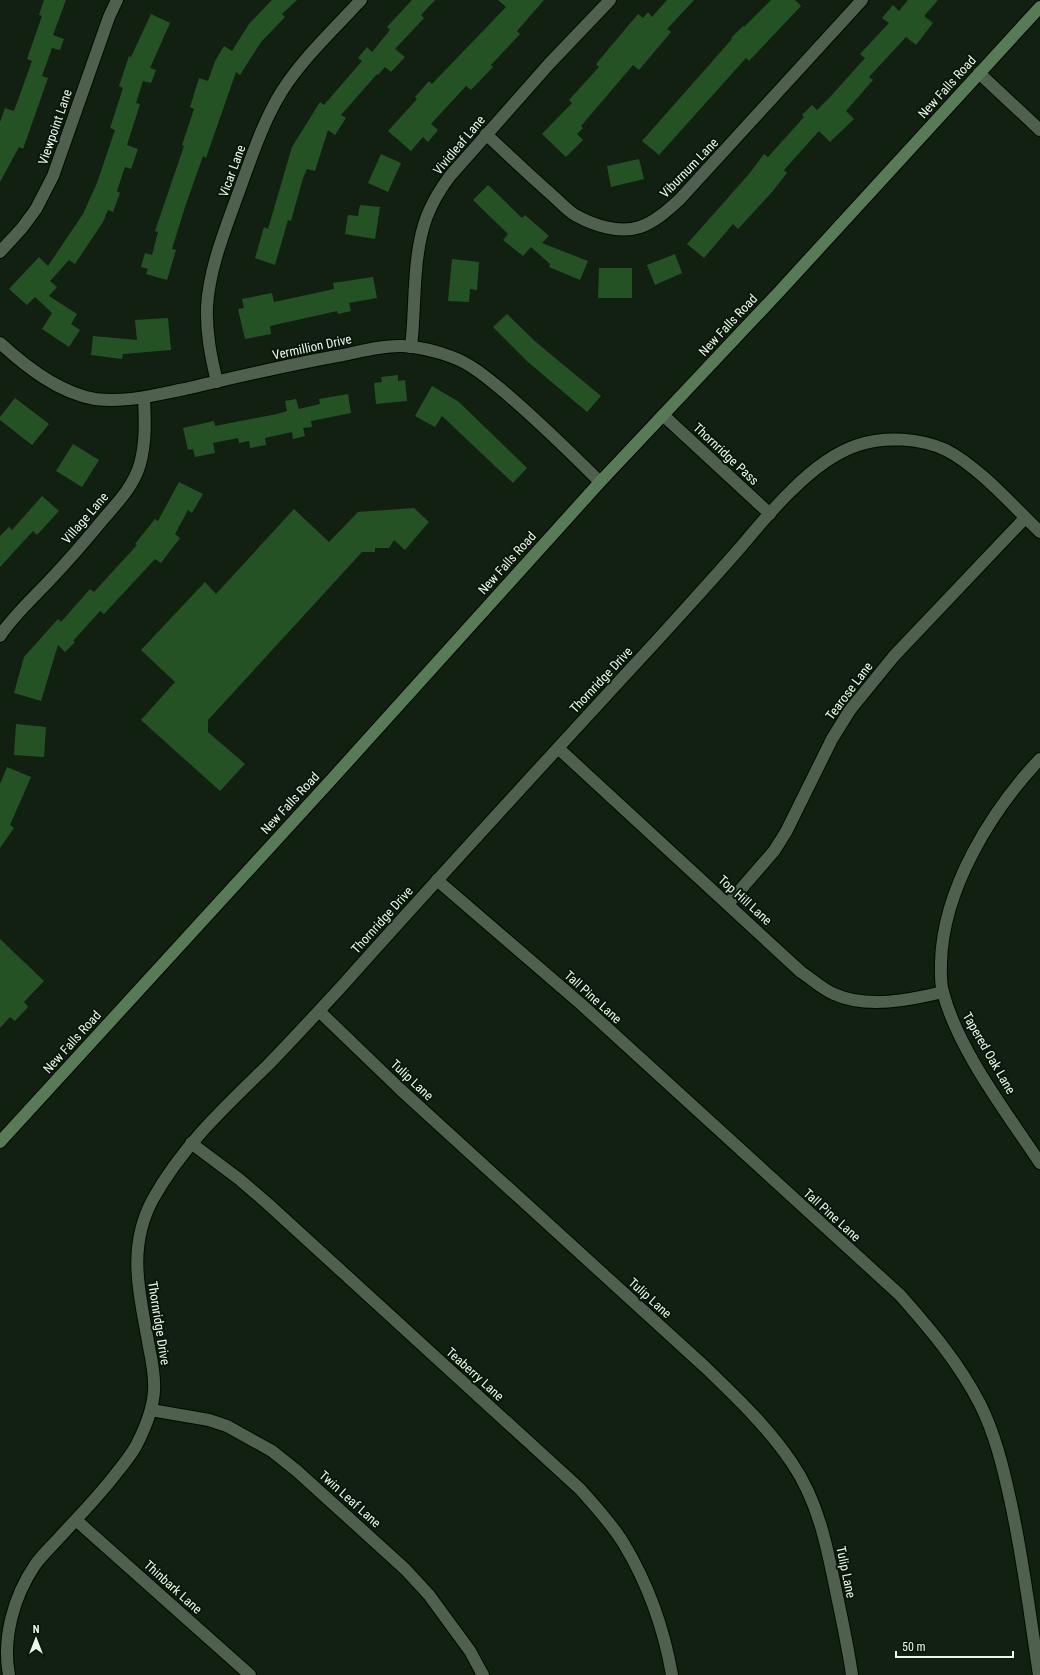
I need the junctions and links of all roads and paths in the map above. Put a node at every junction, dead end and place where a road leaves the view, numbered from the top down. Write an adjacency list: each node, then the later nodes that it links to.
1 (117, 0): 9 (street, Viewpoint Lane)
2 (361, 0): 12 (street, Vicar Lane)
3 (610, 0): 8 (street, Vividleaf Lane)
4 (862, 0): 8 (street, Viburnum Lane)
5 (1040, 7): 6 (main road, New Falls Road)
6 (979, 73): 7 (street); 14 (main road, New Falls Road)
7 (1040, 130)
8 (486, 134): 10 (street, Vividleaf Lane)
9 (0, 252)
10 (411, 347): 12 (street, Vermillion Drive); 15 (street, Vermillion Drive)
11 (2, 350): 13 (street, Vermillion Drive)
12 (217, 382): 13 (street, Vermillion Drive)
13 (144, 398): 19 (street, Village Lane)
14 (663, 415): 15 (main road, New Falls Road); 16 (street, Thornridge Pass)
15 (600, 482): 26 (main road, New Falls Road)
16 (770, 514): 17 (street, Thornridge Drive); 20 (street, Thornridge Drive)
17 (1025, 518): 18 (street, Thornridge Drive); 23 (street, Tearose Lane)
18 (1040, 532)
19 (0, 636)
20 (558, 748): 22 (street, Thornridge Drive); 23 (street, Top Hill Lane)
21 (1040, 759): 24 (street, Tapered Oak Lane)
22 (437, 880): 25 (street, Thornridge Drive); 36 (street, Tall Pine Lane)
23 (728, 904): 24 (street, Top Hill Lane)
24 (943, 992): 28 (street, Tapered Oak Lane)
25 (320, 1011): 27 (street, Thornridge Drive); 35 (street, Tulip Lane)
26 (0, 1142)
27 (191, 1143): 29 (street, Thornridge Drive); 34 (street, Teaberry Lane)
28 (1040, 1163)
29 (151, 1410): 30 (street, Thornridge Drive); 33 (street, Twin Leaf Lane)
30 (76, 1520): 31 (street, Thornridge Drive); 32 (street, Thinbark Lane)
31 (9, 1675)
32 (250, 1675)
33 (483, 1675)
34 (672, 1675)
35 (852, 1675)
36 (1039, 1675)

